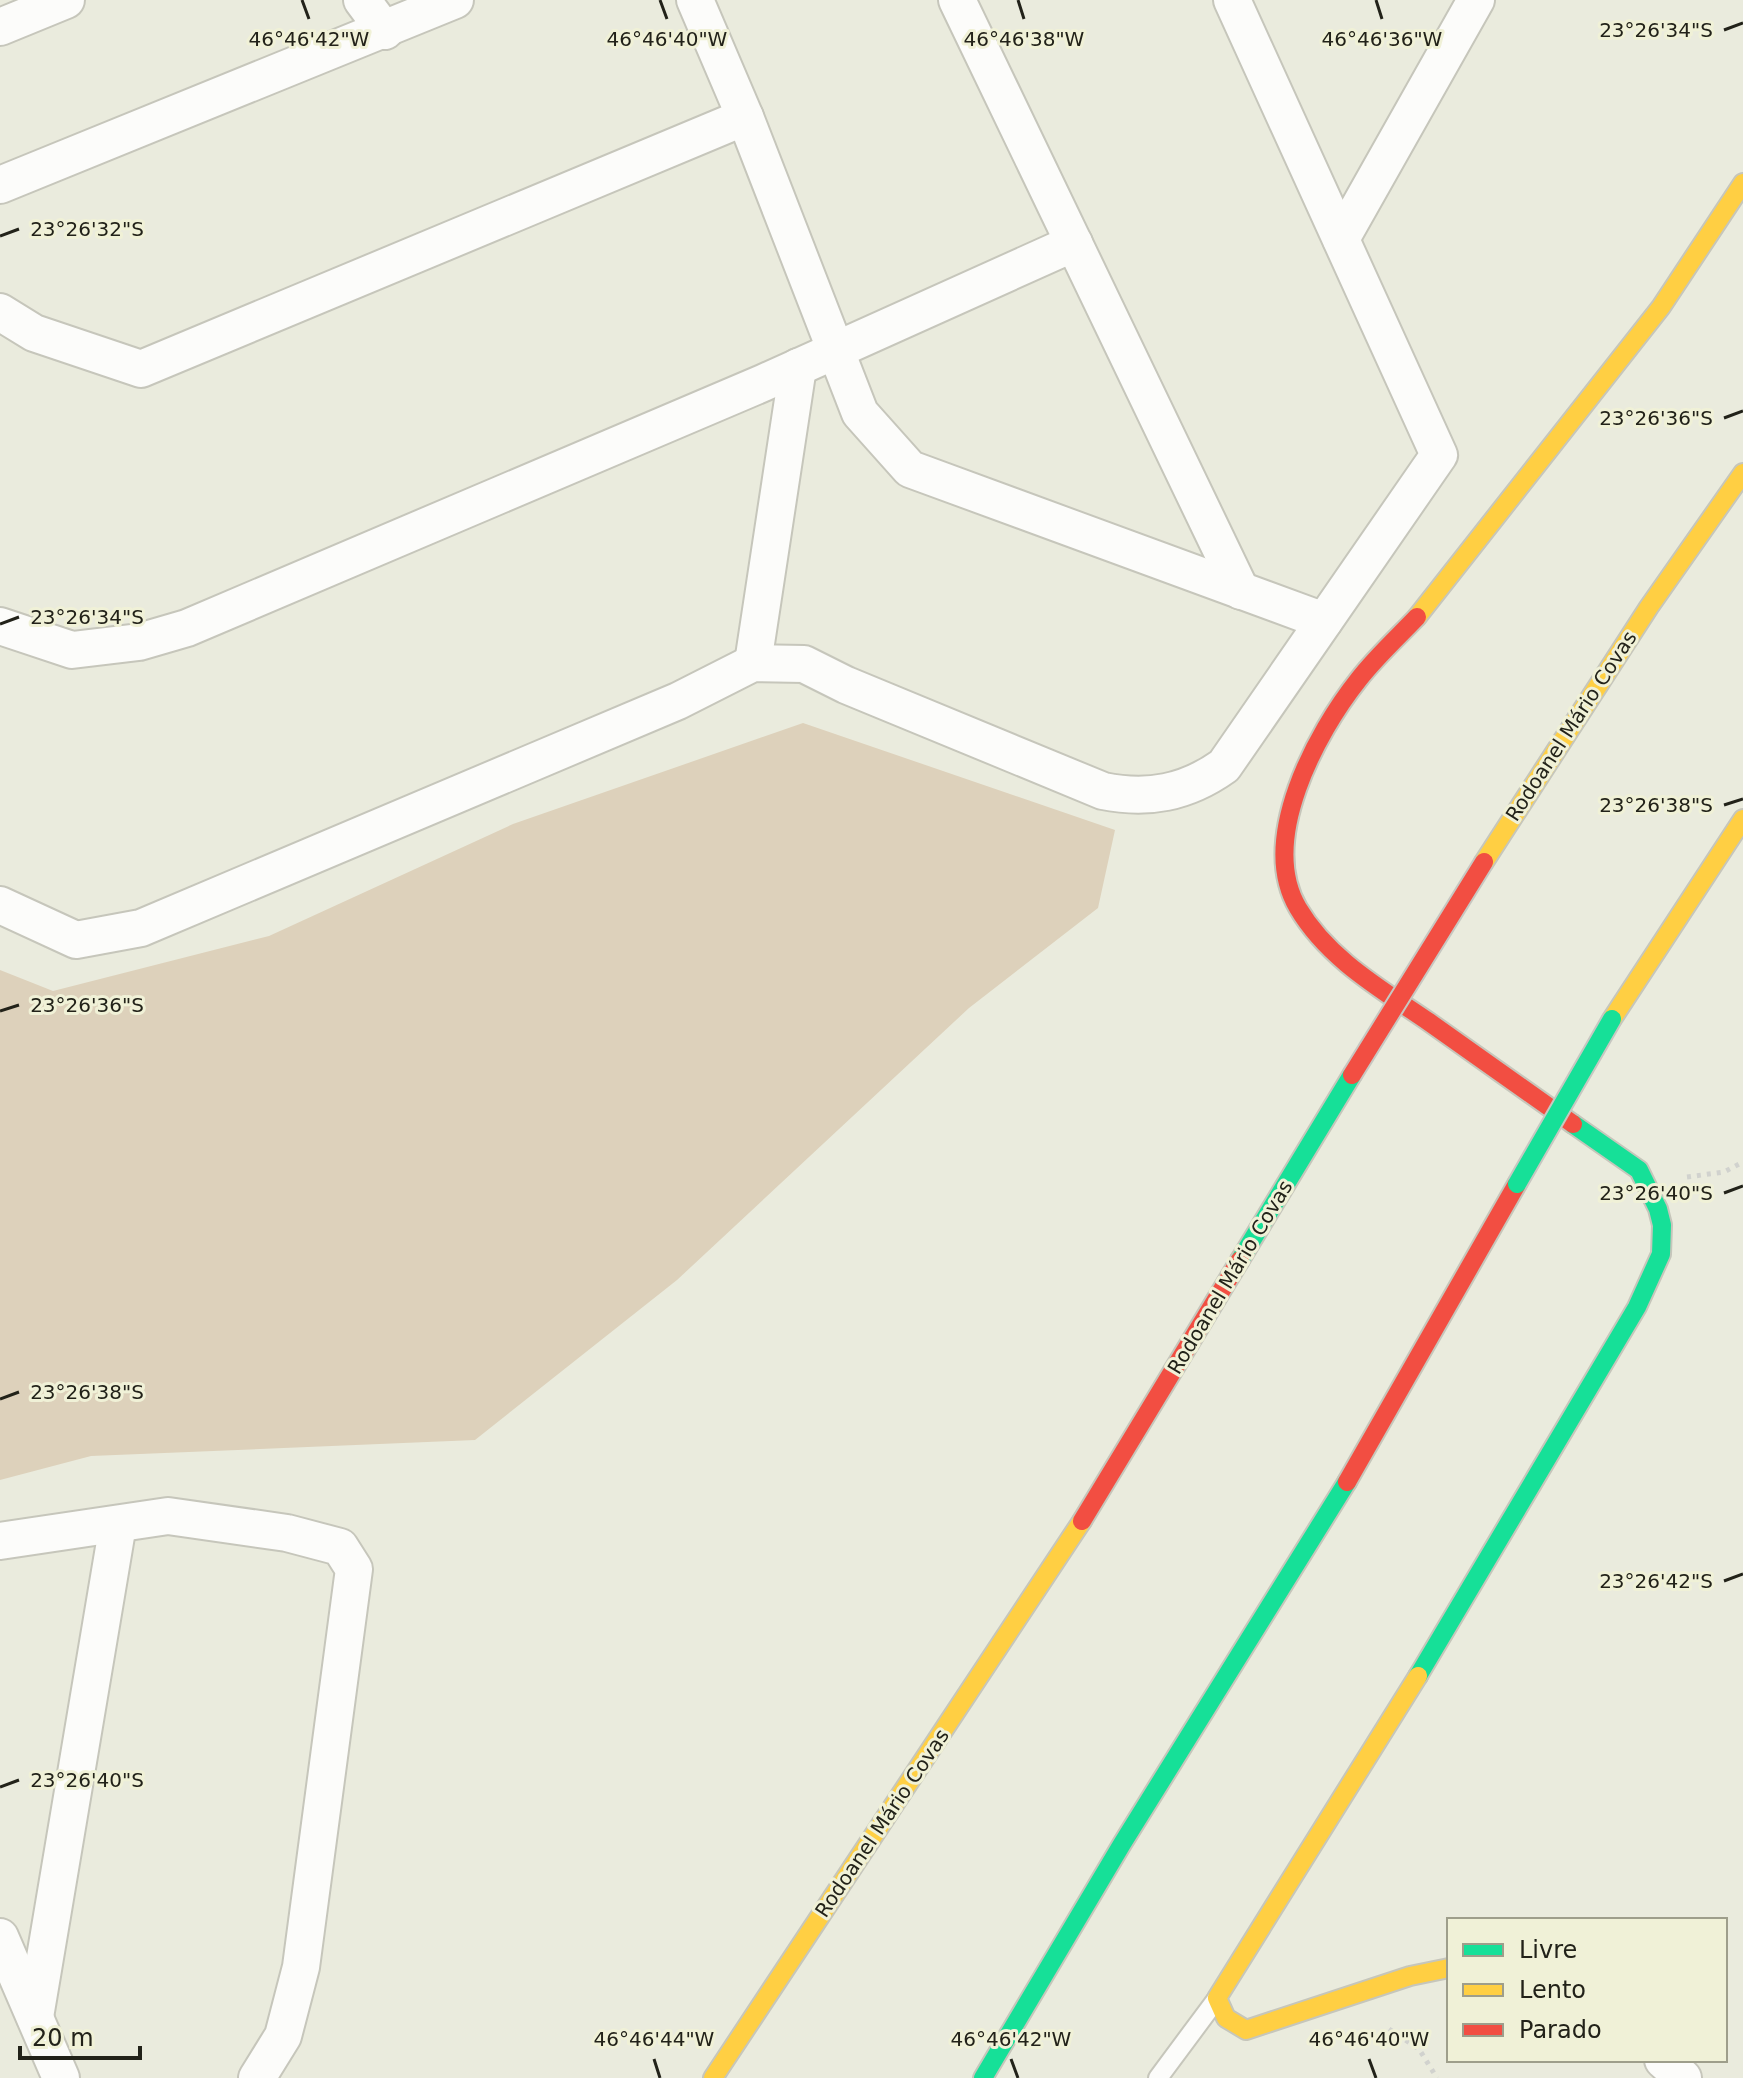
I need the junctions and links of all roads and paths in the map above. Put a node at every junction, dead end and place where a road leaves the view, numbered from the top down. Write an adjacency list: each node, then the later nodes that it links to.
1 (66, 0): 8 (street)
2 (362, 0): 9 (street)
3 (455, 0): 9 (street)
4 (695, 0): 10 (street)
5 (957, 0): 14 (street)
6 (1232, 0): 13 (street)
7 (1476, 0): 13 (street)
8 (0, 27)
9 (385, 31): 12 (street)
10 (745, 117): 15 (street); 16 (street)
11 (1743, 183): 29 (main road)
12 (0, 185)
13 (1341, 239): 20 (street)
14 (1074, 243): 16 (street); 19 (street)
15 (0, 312)
16 (835, 351): 17 (street); 19 (street)
17 (798, 367): 21 (street); 22 (street)
18 (1743, 473): 35 (main road, Rodoanel Mário Covas, bridge)
19 (1241, 591): 20 (street)
20 (1324, 621): 22 (street)
21 (0, 626)
22 (753, 663): 24 (street)
23 (1743, 819): 36 (main road, bridge)
24 (0, 905)
25 (118, 1524): 26 (street); 31 (street); 34 (street)
26 (0, 1541)
27 (0, 1937): 31 (street)
28 (1447, 1968): 30 (main road)
29 (1217, 1998): 30 (main road); 37 (lane)
30 (1343, 1999): 38 (path)
31 (35, 2017): 33 (street)
32 (1665, 2062): 39 (street)
33 (61, 2078)
34 (257, 2078)
35 (713, 2078)
36 (983, 2078)
37 (1158, 2078)
38 (1437, 2078)
39 (1683, 2078)

